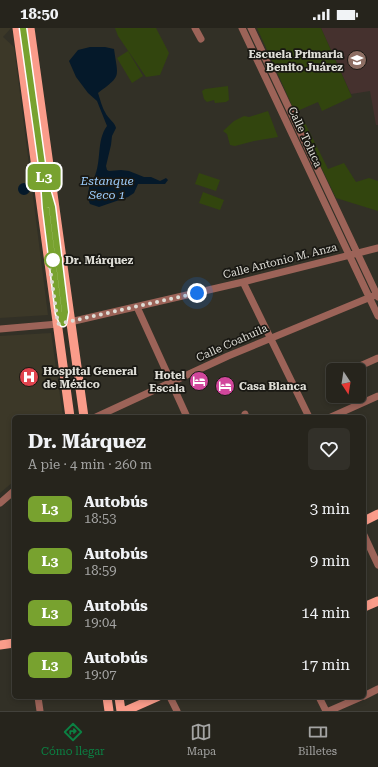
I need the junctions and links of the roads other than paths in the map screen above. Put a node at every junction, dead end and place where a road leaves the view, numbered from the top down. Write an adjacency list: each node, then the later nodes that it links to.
1 (17, 28): 16 (main road)
2 (30, 28): 15 (main road)
3 (195, 28): 6 (street)
4 (242, 28): 7 (street, Calle Toluca)
5 (251, 28): 7 (street, Calle Toluca)
6 (201, 39)
7 (270, 79): 9 (street, Calle Toluca); 10 (street, Calle Toluca)
8 (378, 248): 9 (street, Calle Antonio M. Anza)
9 (356, 253): 10 (street, Calle Antonio M. Anza); 12 (street, Calle Toluca)
10 (348, 255): 11 (street, Calle Antonio M. Anza); 12 (street, Calle Toluca)
11 (243, 282): 13 (street, Calle Antonio M. Anza); 18 (street)
12 (375, 296): 14 (street); 18 (street, Calle Coahuila)
13 (137, 307): 15 (street, Calle Antonio M. Anza); 21 (street)
14 (378, 316)
15 (70, 322): 16 (street, Calle Antonio M. Anza); 24 (main road)
16 (58, 324): 17 (street, Calle Antonio M. Anza); 23 (main road)
17 (0, 329)
18 (271, 338): 21 (street, Calle Coahuila); 27 (street)
19 (378, 358): 20 (street)
20 (366, 363)
21 (171, 382): 25 (street, Calle Coahuila); 26 (street)
22 (378, 396): 28 (street)
23 (70, 415)
24 (84, 415)
25 (100, 415)
26 (186, 415)
27 (308, 415)
28 (335, 415)
29 (12, 493): 30 (street)
30 (0, 503)
31 (378, 514): 32 (main road)
32 (366, 519)
33 (366, 539): 34 (street)
34 (378, 565)
35 (378, 601): 36 (main road)
36 (366, 606)
37 (12, 643): 38 (main road)
38 (0, 645)
39 (378, 689): 40 (street)
40 (366, 695)
41 (38, 699): 48 (street)
42 (107, 699): 49 (main road)
43 (119, 699): 50 (main road)
44 (152, 699): 51 (main road)
45 (171, 699): 52 (street)
46 (320, 699): 53 (street)
47 (356, 699): 53 (street)
48 (40, 711)
49 (109, 711)
50 (121, 711)
51 (124, 711)
52 (176, 711)
53 (327, 711)

